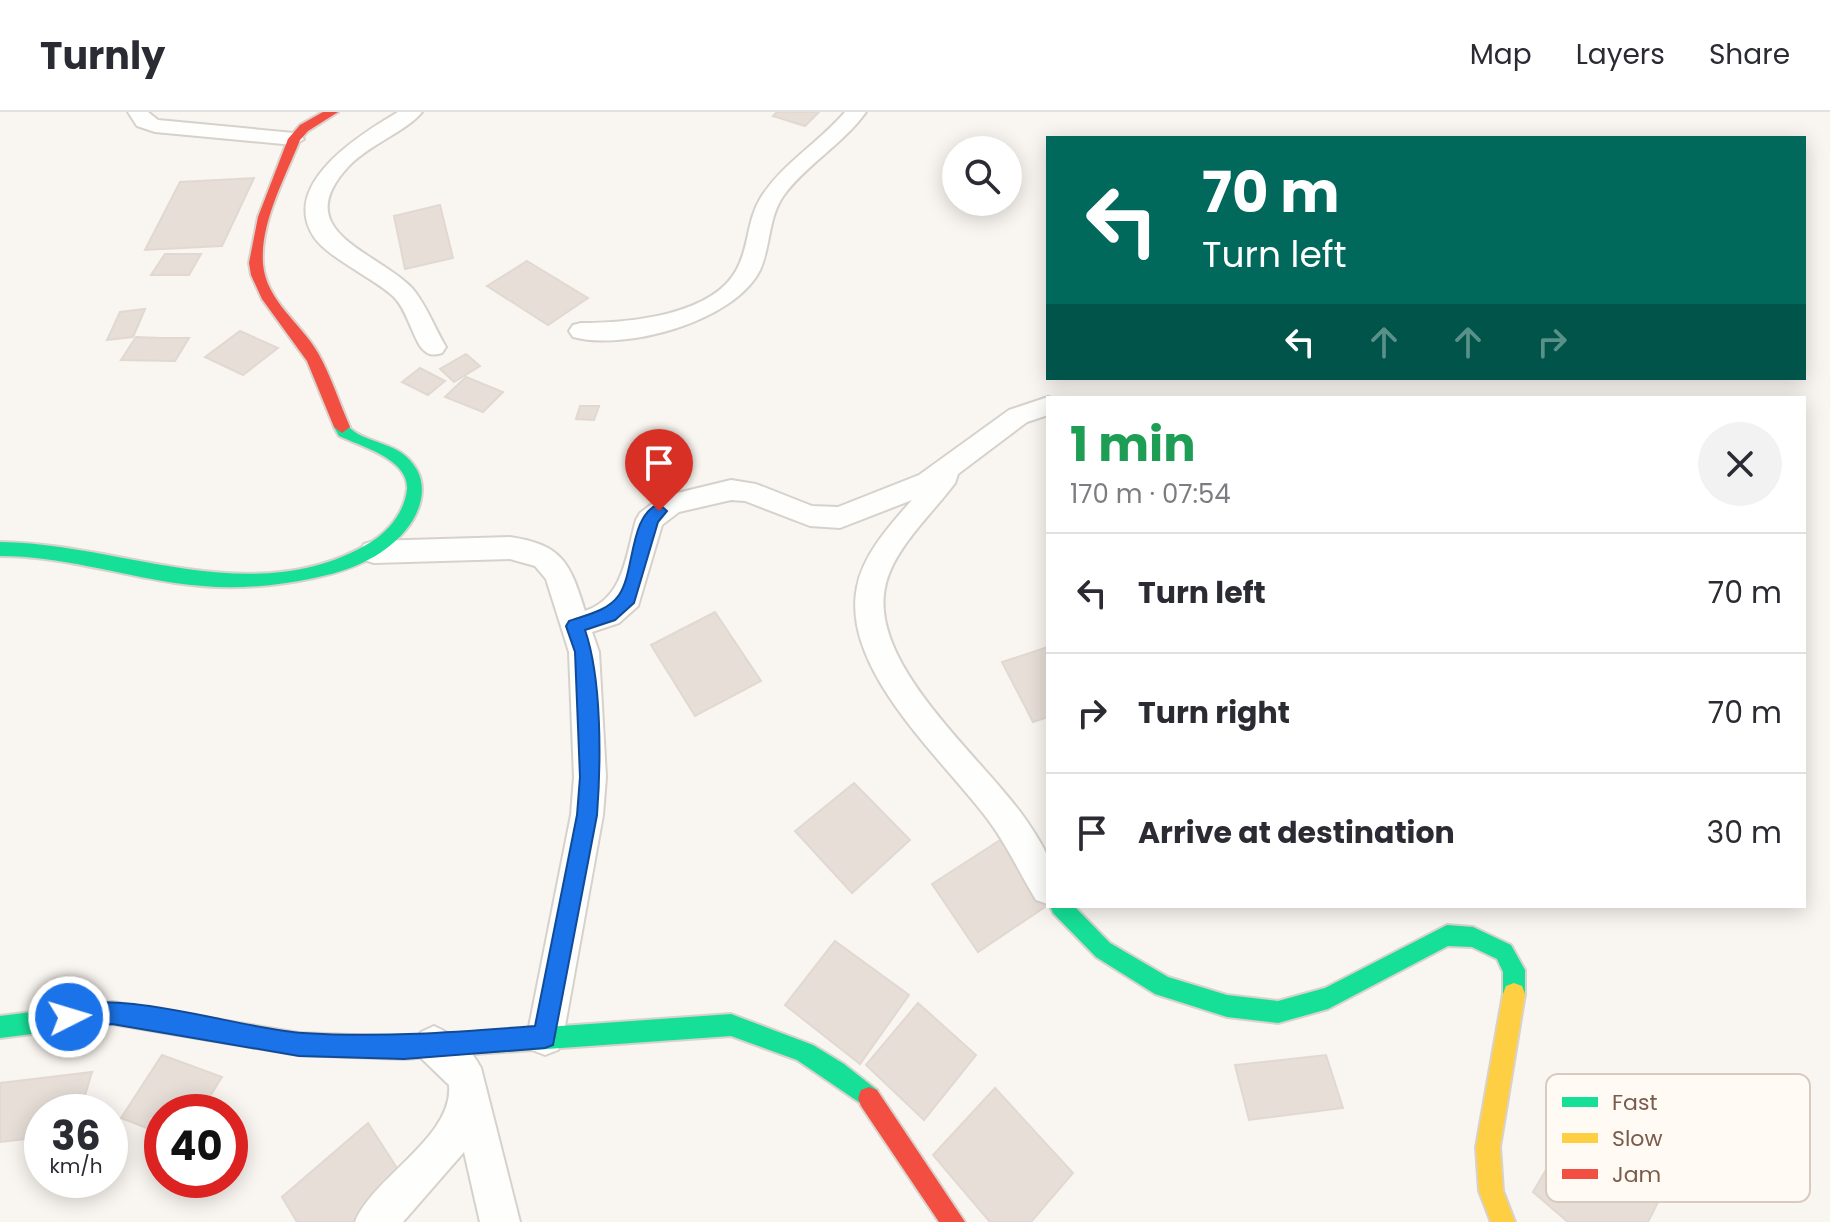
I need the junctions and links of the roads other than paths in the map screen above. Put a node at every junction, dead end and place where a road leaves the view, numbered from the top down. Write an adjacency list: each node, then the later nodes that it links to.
1 (138, 112): 5 (street)
2 (332, 112): 5 (street)
3 (412, 112): 7 (street)
4 (856, 112): 6 (street)
5 (294, 139): 11 (street)
6 (581, 331)
7 (434, 347)
8 (1046, 407): 9 (street)
9 (954, 465): 12 (street); 13 (street)
10 (0, 549): 11 (street)
11 (374, 552): 12 (street)
12 (575, 626): 16 (street)
13 (1046, 885)
14 (1062, 908): 22 (street)
15 (0, 1027): 17 (street)
16 (545, 1037): 17 (street); 21 (street)
17 (434, 1045): 18 (street)
18 (470, 1097): 19 (street); 20 (street)
19 (375, 1222)
20 (500, 1222)
21 (953, 1222)
22 (1503, 1222)

